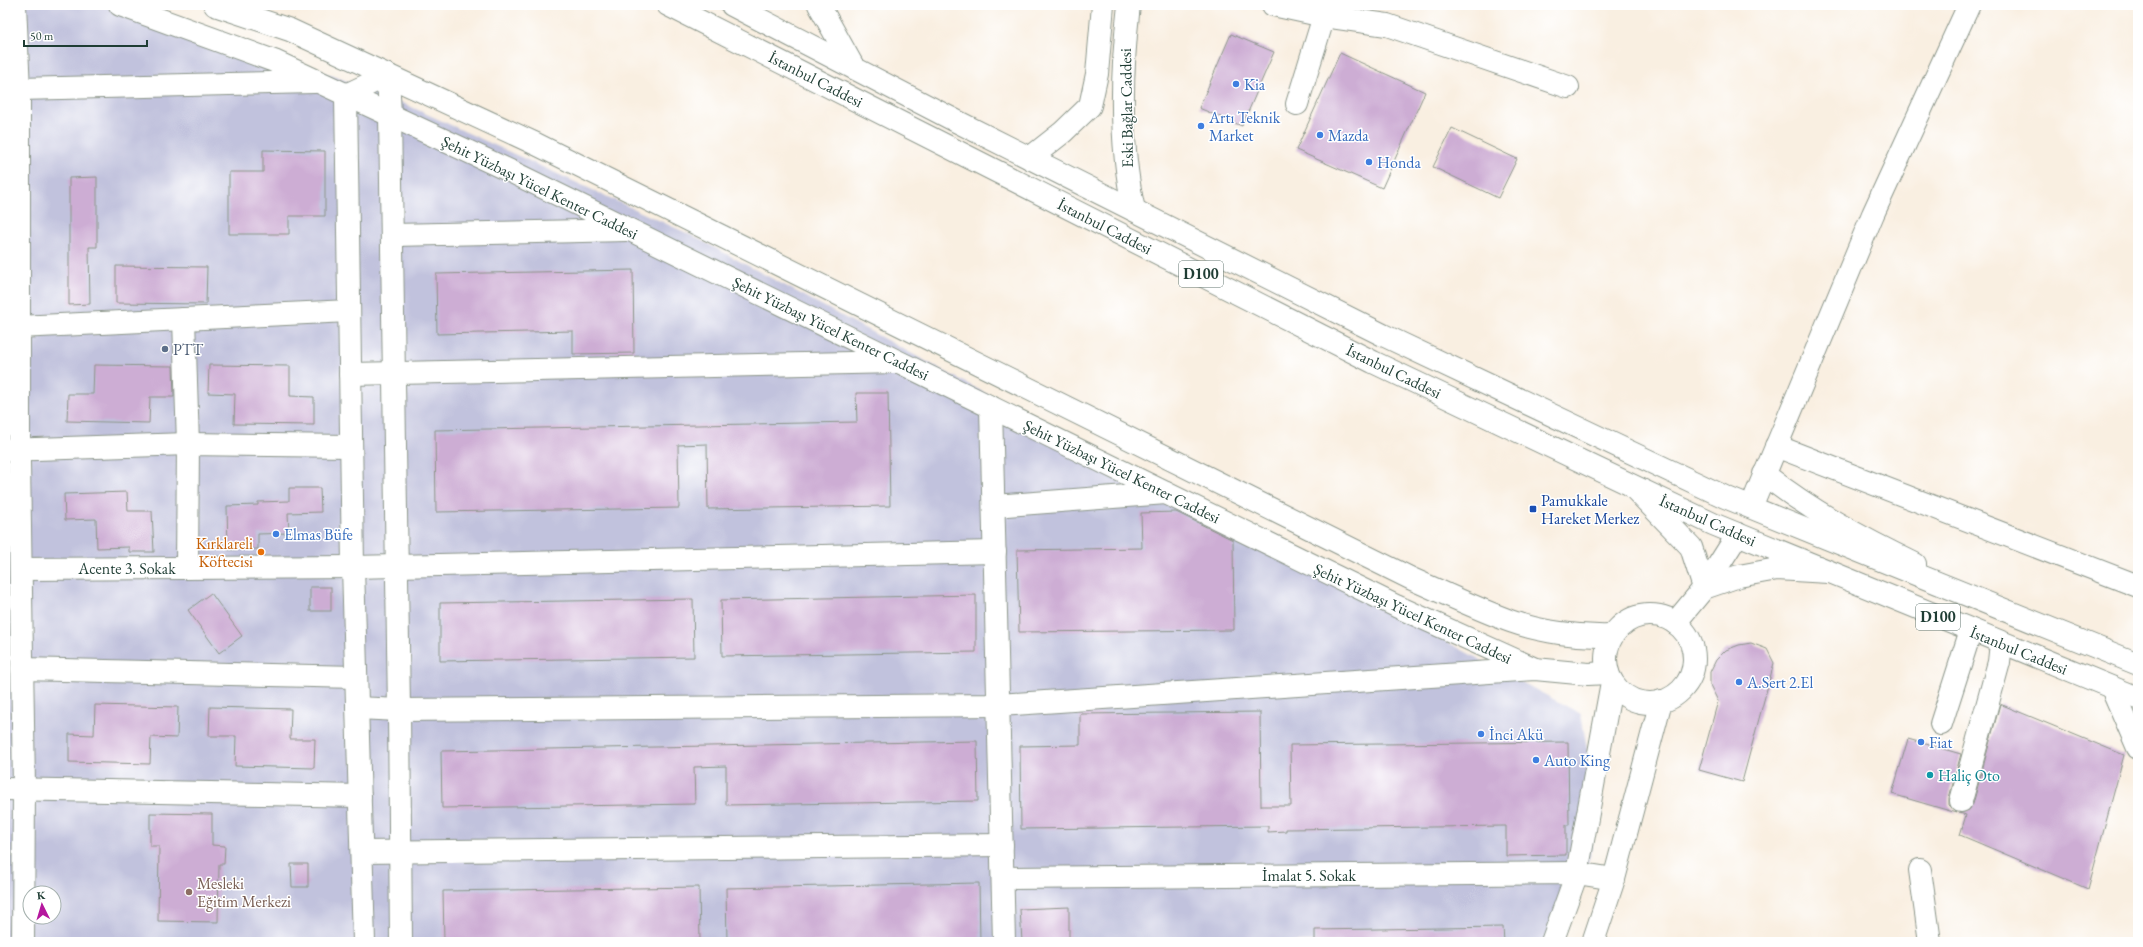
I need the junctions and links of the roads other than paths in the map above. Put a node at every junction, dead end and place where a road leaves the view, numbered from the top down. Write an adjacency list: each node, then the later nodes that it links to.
1 (14, 5): 18 (main road)
2 (120, 5): 16 (main road, Şehit Yüzbaşı Yücel Kenter Caddesi)
3 (215, 5): 15 (main road, Şehit Yüzbaşı Yücel Kenter Caddesi)
4 (668, 5): 40 (main road, İstanbul Caddesi / D100)
5 (732, 5): 13 (main road, İstanbul Caddesi)
6 (737, 5): 13 (main road)
7 (819, 5): 14 (main road)
8 (1103, 5): 23 (main road, Eski Bağlar Caddesi)
9 (1129, 5): 24 (main road, Eski Bağlar Caddesi)
10 (1274, 5): 12 (main road)
11 (1969, 5): 37 (main road)
12 (1325, 11): 17 (main road); 20 (main road)
13 (774, 26): 14 (main road, İstanbul Caddesi)
14 (854, 68): 23 (main road, İstanbul Caddesi)
15 (388, 75): 19 (main road); 21 (main road); 57 (main road, Şehit Yüzbaşı Yücel Kenter Caddesi)
16 (318, 82): 18 (main road); 19 (main road, Şehit Yüzbaşı Yücel Kenter Caddesi)
17 (1568, 87)
18 (19, 89): 22 (main road)
19 (346, 95): 21 (main road, Şehit Yüzbaşı Yücel Kenter Caddesi); 28 (main road)
20 (1297, 104)
21 (390, 115): 25 (main road, Şehit Yüzbaşı Yücel Kenter Caddesi); 26 (main road)
22 (12, 128): 27 (main road)
23 (1030, 158): 24 (main road, İstanbul Caddesi)
24 (1134, 210): 43 (main road, İstanbul Caddesi)
25 (630, 230): 26 (main road); 31 (main road, Şehit Yüzbaşı Yücel Kenter Caddesi)
26 (392, 235): 32 (main road)
27 (12, 274): 30 (main road)
28 (349, 311): 29 (main road); 33 (main road)
29 (184, 319): 30 (main road); 35 (main road)
30 (19, 327): 38 (main road)
31 (900, 362): 32 (main road); 34 (main road, Şehit Yüzbaşı Yücel Kenter Caddesi)
32 (393, 372): 33 (main road); 46 (main road)
33 (350, 374): 36 (main road)
34 (991, 407): 41 (main road, Şehit Yüzbaşı Yücel Kenter Caddesi); 42 (main road)
35 (188, 444): 36 (main road); 38 (main road); 48 (main road)
36 (351, 446): 47 (main road)
37 (1776, 446): 39 (main road); 51 (main road)
38 (12, 450): 49 (main road)
39 (1764, 474): 43 (main road); 53 (main road)
40 (1632, 486): 44 (main road, İstanbul Caddesi / D100); 52 (main road)
41 (1166, 493): 42 (main road); 61 (main road, Şehit Yüzbaşı Yücel Kenter Caddesi)
42 (994, 506): 45 (main road)
43 (1751, 507): 44 (main road); 53 (main road, İstanbul Caddesi / D100)
44 (1738, 534): 50 (main road, İstanbul Caddesi / D100); 52 (main road)
45 (995, 552): 46 (main road, Acente 3. Sokak); 67 (main road)
46 (397, 566): 47 (main road, Acente 3. Sokak); 69 (main road)
47 (353, 567): 48 (main road, Acente 3. Sokak); 62 (main road)
48 (187, 568): 49 (main road, Acente 3. Sokak)
49 (21, 569): 54 (main road)
50 (1830, 572): 52 (main road); 56 (main road, İstanbul Caddesi / D100)
51 (2138, 586)
52 (1704, 588): 55 (main road)
53 (1985, 603): 59 (main road, İstanbul Caddesi / D100)
54 (13, 604): 60 (main road)
55 (1676, 623): 57 (main road); 66 (main road)
56 (1972, 630): 58 (main road, İstanbul Caddesi / D100); 70 (main road)
57 (1612, 636): 63 (main road)
58 (2001, 643): 64 (main road, İstanbul Caddesi / D100); 74 (main road)
59 (2138, 664)
60 (22, 669): 62 (main road); 72 (main road)
61 (1535, 669): 63 (main road); 67 (main road)
62 (356, 677): 68 (main road)
63 (1610, 677): 66 (main road); 79 (main road)
64 (2112, 688): 65 (main road, İstanbul Caddesi / D100); 71 (main road)
65 (2138, 698)
66 (1661, 701): 81 (main road)
67 (999, 705): 69 (main road); 75 (main road)
68 (357, 708): 69 (main road); 73 (main road)
69 (399, 710): 77 (main road)
70 (1941, 724)
71 (2138, 748)
72 (14, 789): 73 (main road); 82 (main road)
73 (360, 796): 76 (main road)
74 (1961, 801)
75 (1002, 845): 77 (main road); 80 (main road)
76 (362, 852): 77 (main road); 83 (main road)
77 (400, 852): 84 (main road)
78 (1920, 870): 88 (main road)
79 (1577, 873): 80 (main road, İmalat 5. Sokak); 81 (main road, İmalat 5. Sokak); 86 (main road)
80 (1003, 878): 85 (main road)
81 (1614, 879): 87 (main road)
82 (23, 942)
83 (364, 942)
84 (401, 942)
85 (1004, 942)
86 (1552, 942)
87 (1593, 942)
88 (1930, 942)

